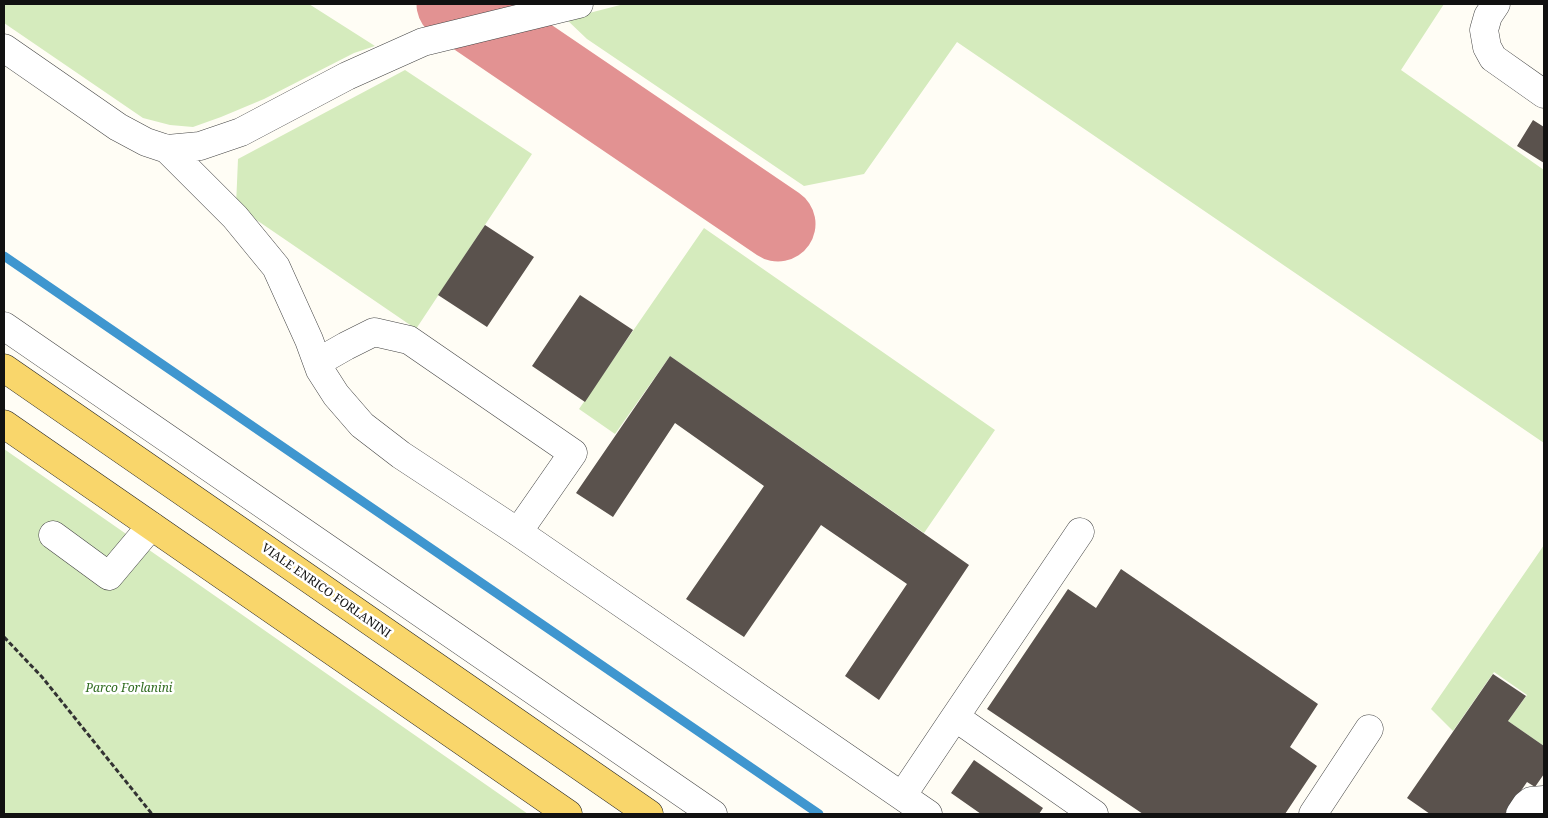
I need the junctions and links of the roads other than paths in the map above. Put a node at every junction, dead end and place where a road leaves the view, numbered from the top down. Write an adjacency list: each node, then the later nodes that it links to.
1 (579, 4): 3 (lane)
2 (1496, 4): 5 (lane)
3 (484, 15): 6 (lane)
4 (4, 48): 6 (lane)
5 (1544, 94)
6 (167, 149): 8 (lane)
7 (4, 326): 21 (lane)
8 (318, 362): 12 (lane); 12 (lane)
9 (4, 368): 20 (main road, VIALE ENRICO FORLANINI)
10 (4, 424): 11 (main road)
11 (151, 526): 14 (lane); 19 (main road)
12 (518, 532): 17 (lane)
13 (1080, 532): 15 (lane)
14 (53, 536)
15 (955, 717): 17 (lane); 23 (lane)
16 (1369, 729): 24 (lane)
17 (902, 796): 22 (lane)
18 (1544, 800): 25 (lane)
19 (568, 814)
20 (649, 814)
21 (713, 814)
22 (928, 814)
23 (1094, 814)
24 (1312, 814)
25 (1520, 814)

